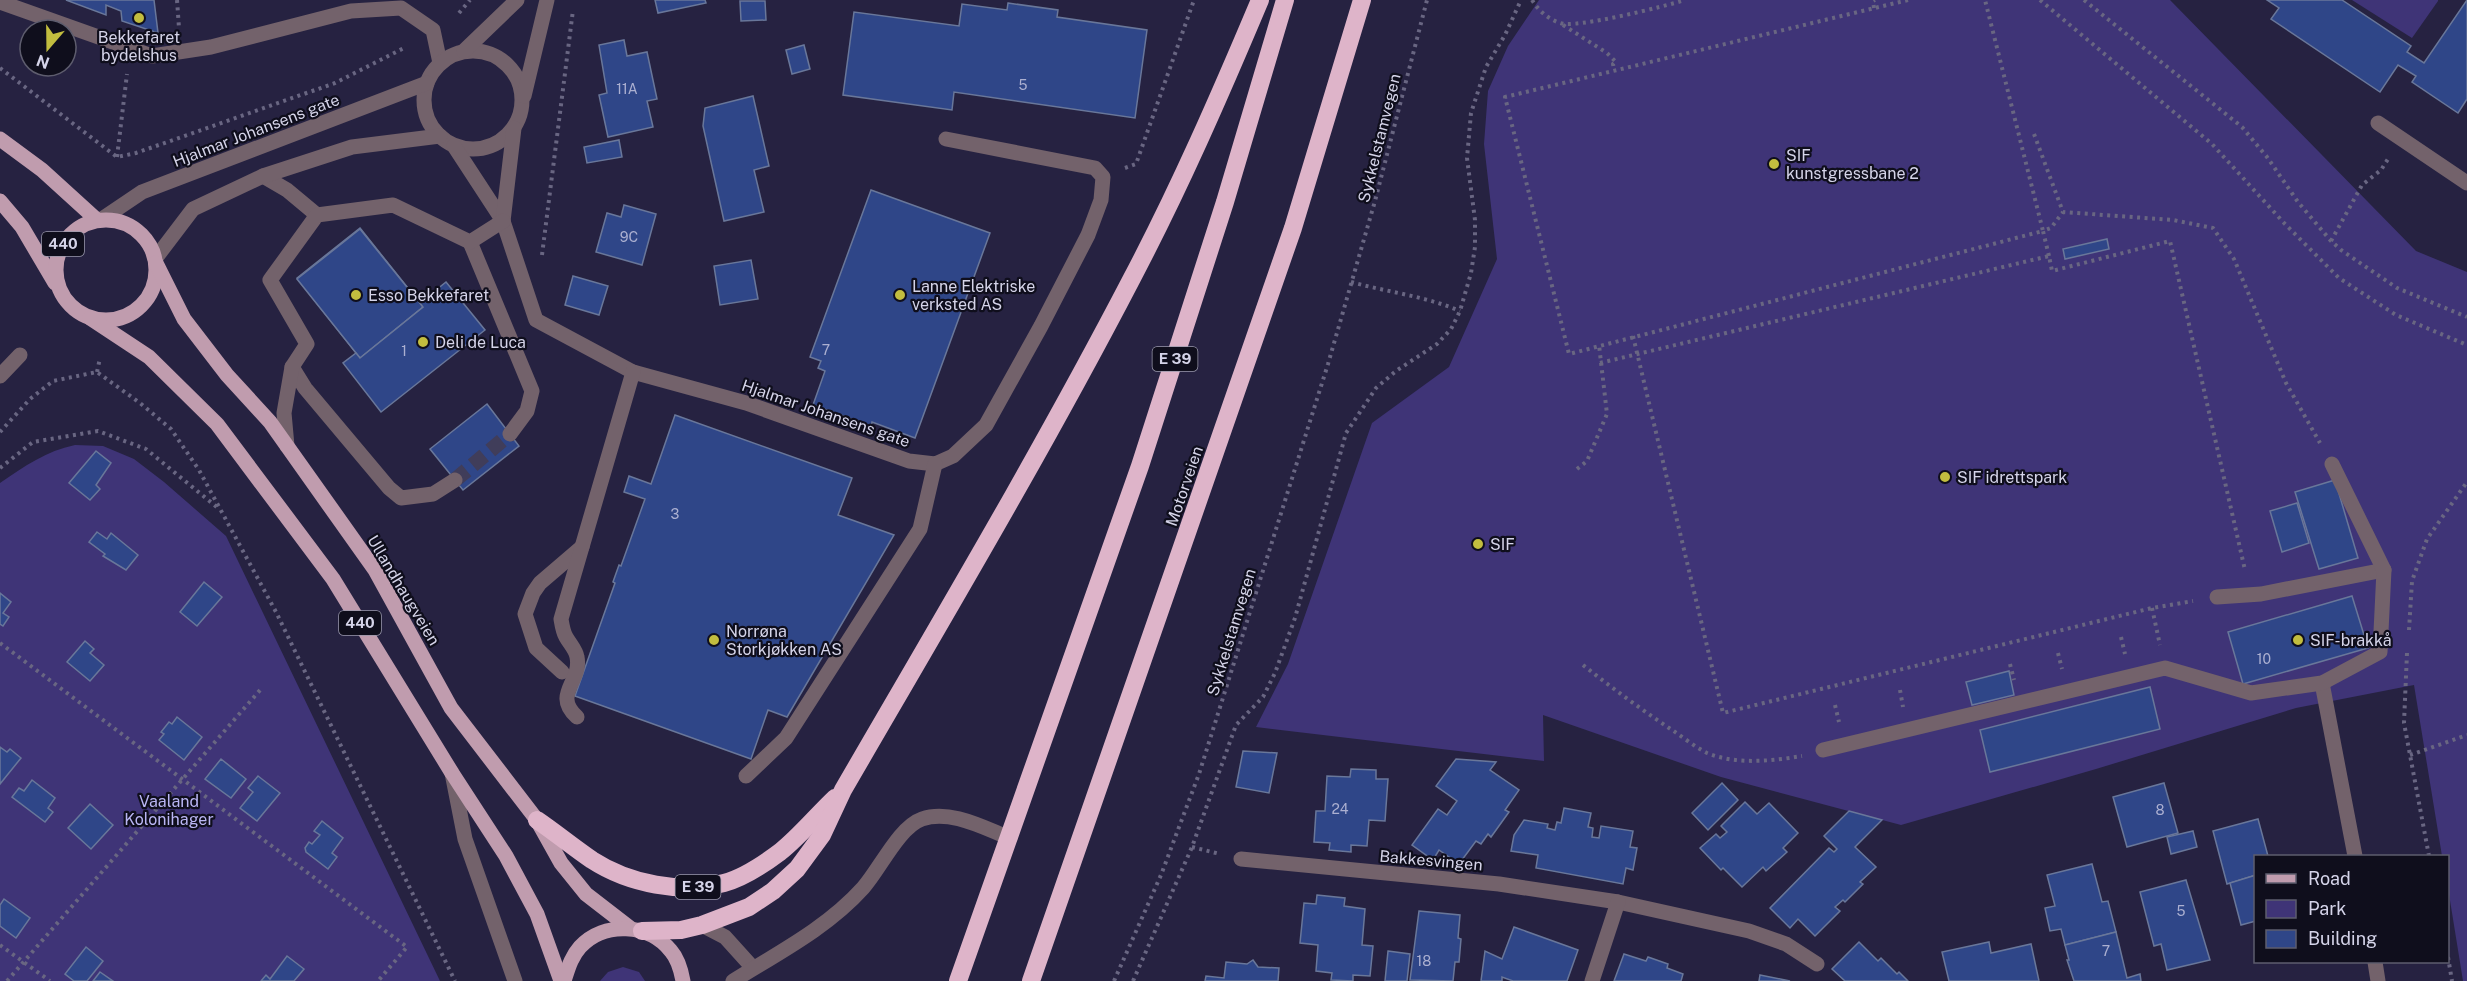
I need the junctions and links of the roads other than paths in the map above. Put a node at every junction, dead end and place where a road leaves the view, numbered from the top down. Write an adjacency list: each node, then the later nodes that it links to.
1 (517, 0): 7 (street)
2 (547, 0): 10 (street)
3 (1260, 0): 45 (highway, E 39)
4 (1285, 0): 47 (highway, E 39)
5 (1362, 0): 61 (highway, Motorveien)
6 (0, 2): 8 (street)
7 (464, 51): 8 (street); 10 (street)
8 (440, 63): 9 (street)
9 (427, 83): 13 (street); 21 (street, Hjalmar Johansens gate)
10 (523, 99): 12 (street)
11 (2378, 123): 18 (street)
12 (514, 128): 16 (street); 22 (street, Hjalmar Johansens gate)
13 (440, 136): 16 (street); 17 (street)
14 (0, 139): 21 (main road, 440)
15 (946, 139): 33 (street)
16 (454, 146): 22 (street, Hjalmar Johansens gate)
17 (263, 176): 20 (street); 24 (street)
18 (2467, 183)
19 (0, 201): 25 (main road, 440)
20 (317, 215): 23 (street); 28 (street)
21 (100, 220): 24 (main road, 440); 25 (main road, 440)
22 (503, 221): 23 (street); 29 (street, Hjalmar Johansens gate)
23 (470, 242): 31 (street)
24 (156, 261): 26 (main road); 32 (main road, Ullandhaugveien / 440)
25 (61, 292): 26 (main road, 440)
26 (90, 318): 43 (main road, 440)
27 (20, 355): 30 (street)
28 (292, 368): 32 (street); 35 (street)
29 (633, 372): 33 (street, Hjalmar Johansens gate); 36 (street)
30 (0, 376)
31 (510, 434)
32 (287, 446): 46 (main road, Ullandhaugveien / 440)
33 (935, 464): 44 (street)
34 (2332, 464): 37 (street)
35 (455, 480)
36 (582, 547): 39 (street); 41 (street)
37 (2384, 570): 38 (street); 40 (street)
38 (2217, 597)
39 (562, 672)
40 (2322, 683): 42 (street); 48 (street)
41 (577, 717)
42 (1823, 750)
43 (452, 773): 56 (street, 440); 57 (main road, 440)
44 (746, 776)
45 (843, 790): 46 (highway, E 39); 51 (highway, E 39)
46 (537, 820): 52 (main road, Ullandhaugveien / 440)
47 (1010, 838): 55 (street); 60 (highway, E 39)
48 (2355, 855)
49 (1241, 859): 50 (street, Bakkesvingen)
50 (1618, 902): 54 (street, Bakkesvingen); 62 (street)
51 (702, 925): 52 (highway, E 39); 55 (street)
52 (636, 929): 57 (main road, 440); 58 (main road, 440)
53 (2375, 963): 63 (street)
54 (1817, 964)
55 (753, 968): 59 (street)
56 (515, 981)
57 (562, 981)
58 (683, 981)
59 (733, 981)
60 (958, 981)
61 (1031, 981)
62 (1592, 981)
63 (2378, 981)

